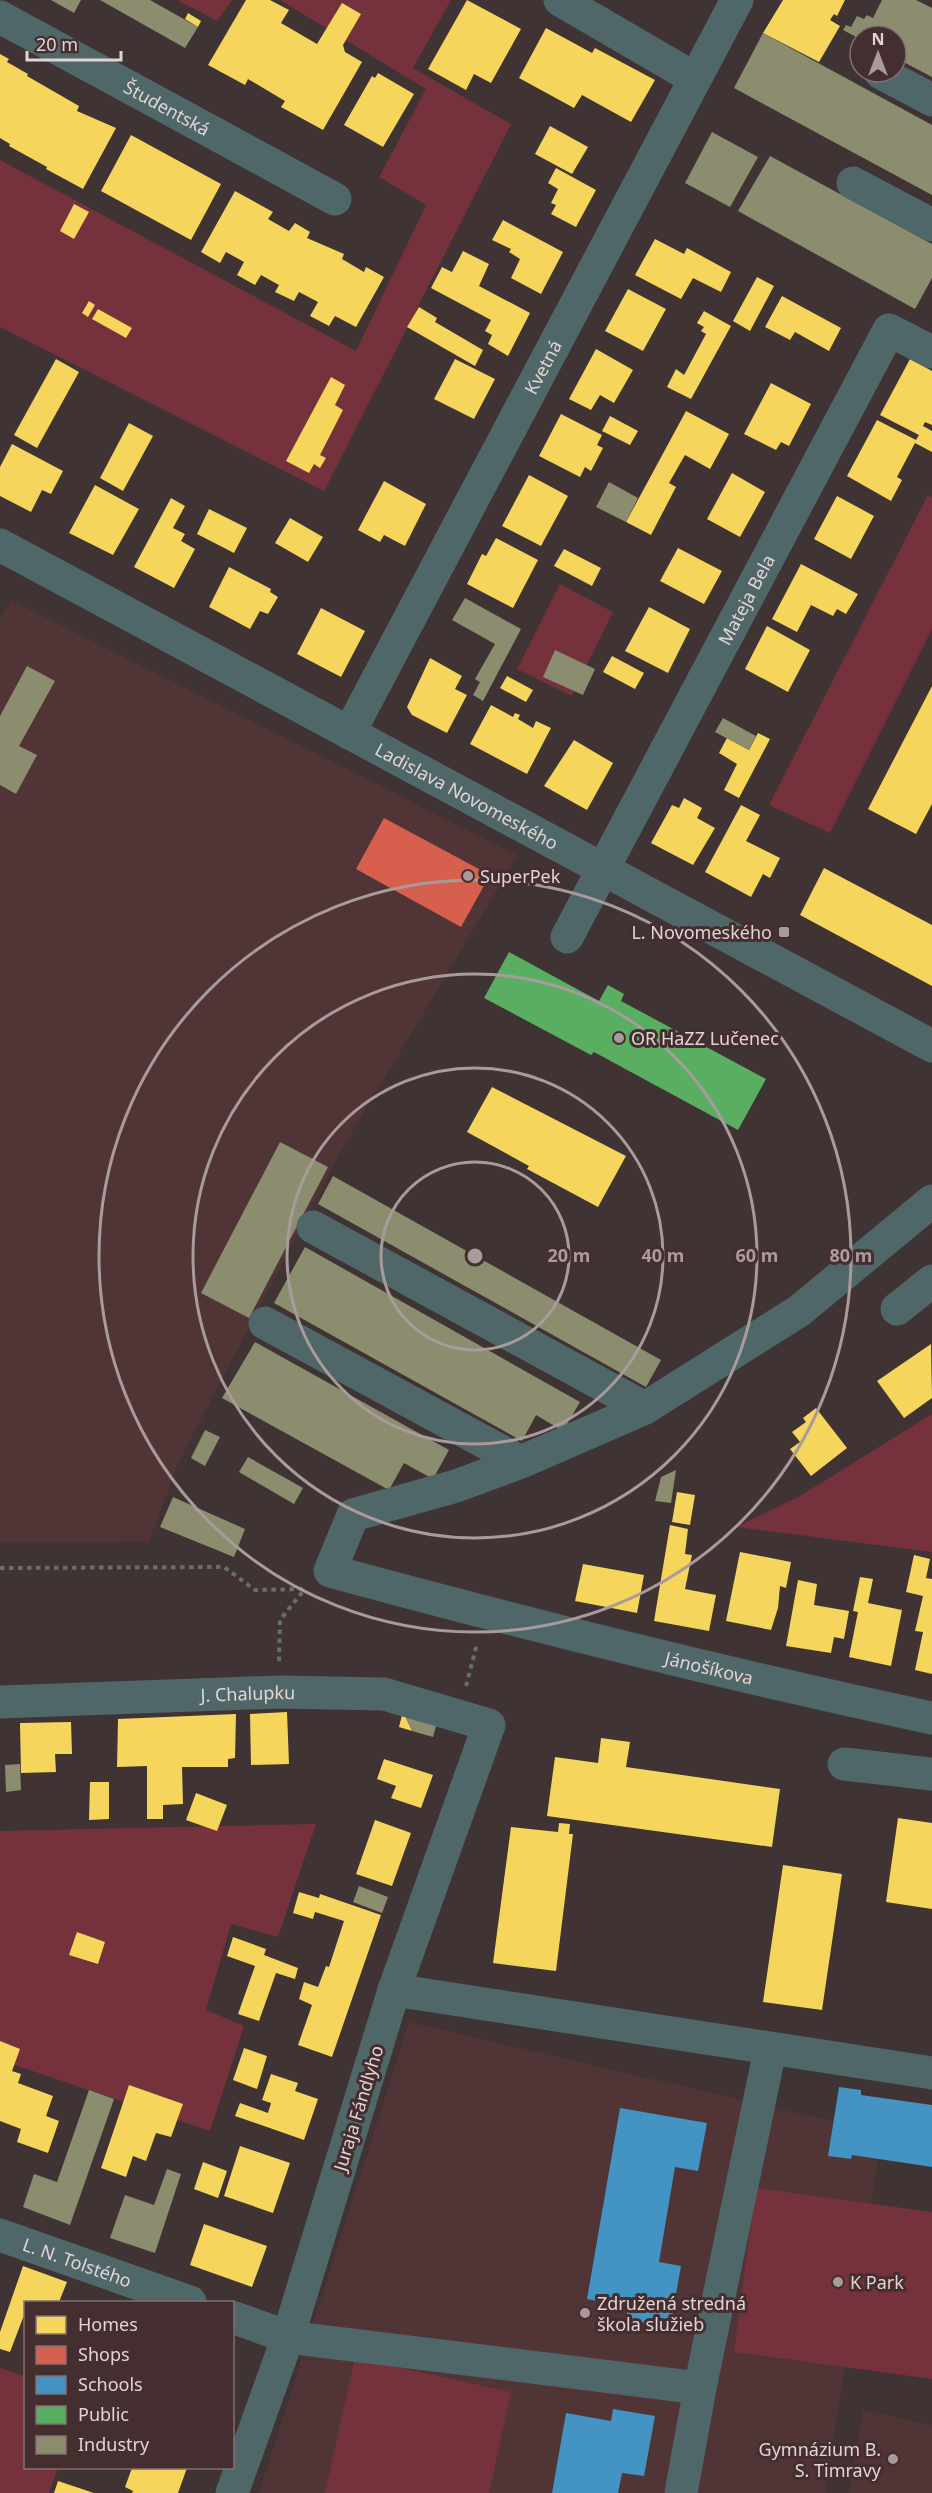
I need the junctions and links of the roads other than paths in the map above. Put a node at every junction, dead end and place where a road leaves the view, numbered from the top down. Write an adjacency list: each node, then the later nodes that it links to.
1 (560, 0): 4 (street)
2 (737, 0): 4 (street, Kvetná)
3 (0, 17): 8 (street, Študentská)
4 (694, 78): 12 (street, Kvetná)
5 (902, 84): 6 (street)
6 (932, 100)
7 (853, 183): 9 (street)
8 (335, 199)
9 (932, 225)
10 (932, 352): 13 (street, Mateja Bela)
11 (0, 545): 12 (street, Ladislava Novomeského)
12 (349, 733): 13 (street, Ladislava Novomeského)
13 (604, 870): 14 (street, Mateja Bela); 15 (street, Ladislava Novomeského)
14 (567, 937)
15 (932, 1046)
16 (932, 1201): 21 (street)
17 (313, 1227): 21 (street)
18 (932, 1281): 19 (street)
19 (897, 1309)
20 (265, 1323): 22 (street)
21 (645, 1407): 22 (street)
22 (521, 1462): 24 (street, Jánošíkova)
23 (0, 1702): 25 (street, J. Chalupku)
24 (932, 1718)
25 (489, 1725): 28 (street, Juraja Fándlyho)
26 (844, 1764): 27 (street)
27 (932, 1774)
28 (394, 1990): 29 (street); 34 (street, Juraja Fándlyho)
29 (770, 2050): 30 (street); 35 (street)
30 (932, 2073)
31 (0, 2235): 32 (street, L. N. Tolstého)
32 (187, 2301)
33 (234, 2318): 34 (street)
34 (288, 2337): 35 (street); 36 (street, Juraja Fándlyho)
35 (700, 2388): 37 (street)
36 (232, 2493)
37 (681, 2493)

